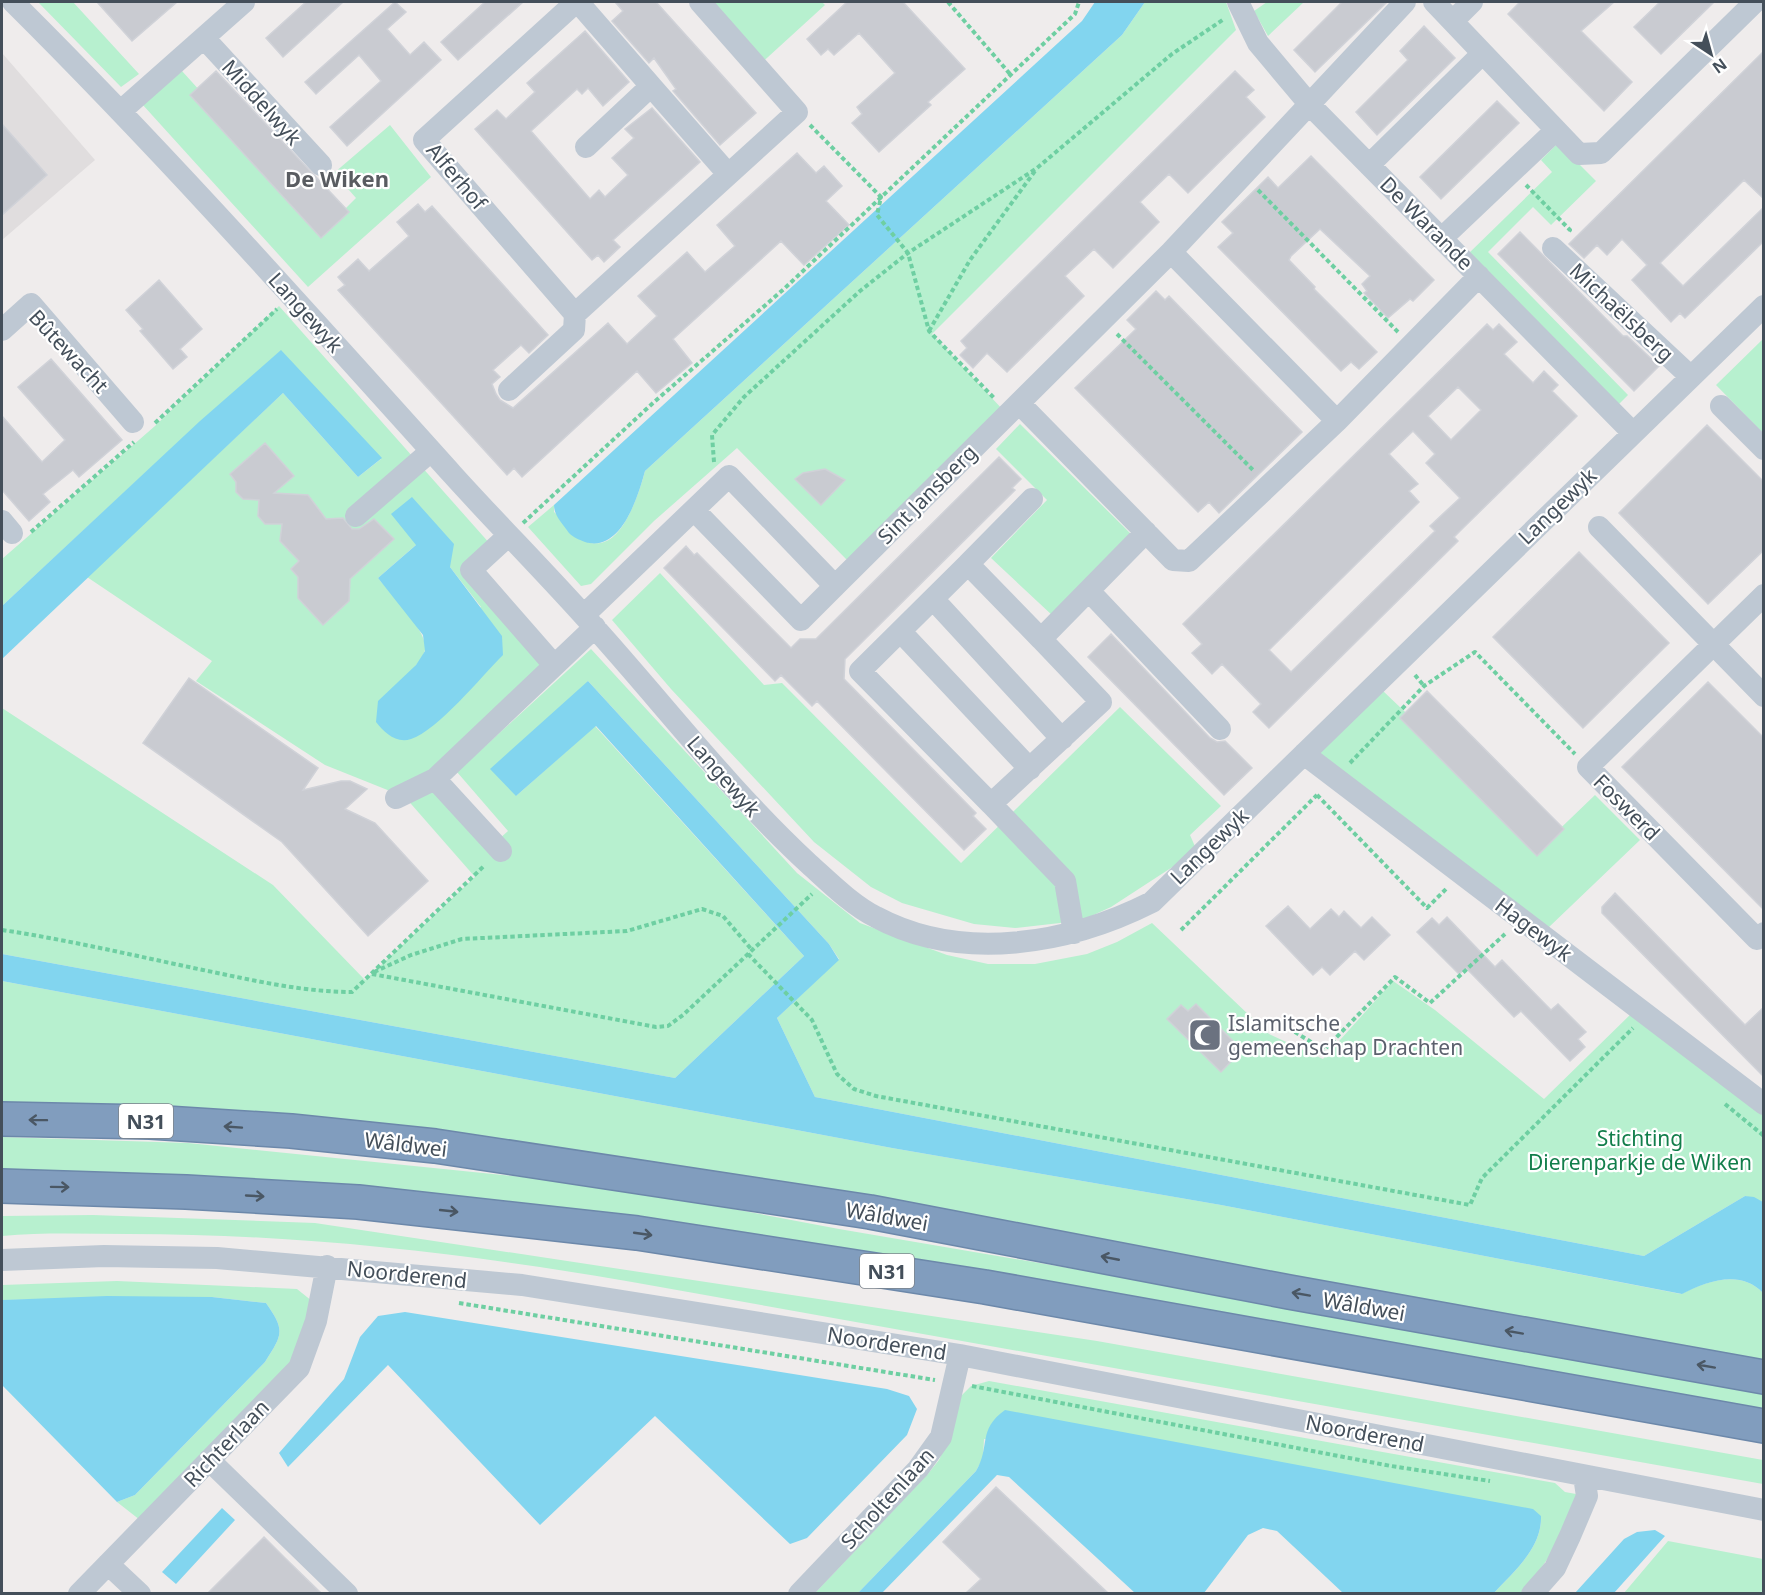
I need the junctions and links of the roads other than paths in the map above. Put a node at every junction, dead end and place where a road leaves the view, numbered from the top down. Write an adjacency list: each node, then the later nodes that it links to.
1 (13, 2): 15 (street, Langewyk)
2 (244, 2): 11 (street)
3 (577, 2): 13 (street, Alferhof); 26 (street, Alferhof)
4 (700, 2): 20 (street)
5 (1405, 2): 14 (street)
6 (1434, 2): 10 (street)
7 (1472, 2): 10 (street)
8 (1755, 2): 16 (street)
9 (1239, 5): 14 (street, De Warande)
10 (1453, 21): 12 (street)
11 (204, 38): 15 (street); 18 (street, Middelwyk)
12 (1482, 54): 16 (street); 19 (street)
13 (651, 86): 17 (street); 20 (street, Alferhof)
14 (1310, 105): 19 (street, De Warande); 23 (street, Sint Jansberg)
15 (122, 110): 36 (street, Langewyk)
16 (1556, 130): 21 (street)
17 (586, 147)
18 (321, 165)
19 (1369, 165): 21 (street, De Warande)
20 (728, 174): 26 (street)
21 (1442, 238): 24 (street, De Warande)
22 (1553, 248): 28 (street, Michaëlsberg)
23 (1171, 252): 31 (street, Sint Jansberg); 32 (street)
24 (1479, 276): 32 (street); 34 (street, De Warande)
25 (1764, 306): 28 (street, Langewyk)
26 (575, 314): 29 (street)
27 (2, 330): 33 (street, Bûtewacht)
28 (1691, 377): 34 (street, Langewyk)
29 (509, 390)
30 (1721, 406): 35 (street)
31 (1014, 408): 41 (street); 44 (street, Sint Jansberg)
32 (1337, 421): 41 (street)
33 (133, 422)
34 (1633, 433): 56 (street, Langewyk)
35 (1764, 449)
36 (431, 451): 39 (street); 42 (street, Langewyk)
37 (1032, 499): 43 (street)
38 (694, 510): 44 (street, Sint Jansberg); 44 (street); 48 (street)
39 (356, 516)
40 (1599, 527): 51 (street)
41 (1146, 532): 45 (street)
42 (508, 536): 48 (street, Langewyk); 52 (street)
43 (968, 564): 47 (street); 50 (street)
44 (835, 586)
45 (1090, 592): 50 (street); 54 (street)
46 (1764, 595): 51 (street, Foswerd)
47 (934, 600): 49 (street); 55 (street)
48 (589, 621): 52 (street); 62 (street, Langewyk)
49 (901, 632): 57 (street); 60 (street)
50 (1041, 639): 55 (street)
51 (1713, 645): 53 (street); 63 (street, Foswerd)
52 (554, 665): 58 (street)
53 (1764, 696)
54 (1220, 729)
55 (1062, 739): 57 (street)
56 (1304, 754): 62 (street, Langewyk); 64 (street, Hagewyk)
57 (1030, 769): 60 (street)
58 (435, 779): 59 (street); 61 (street)
59 (396, 798)
60 (991, 804): 62 (street)
61 (501, 850)
62 (1074, 933)
63 (1764, 933)
64 (1764, 1104)
65 (2, 1119): 70 (highway, Wâldwei / N31, one-way to 65)
66 (2, 1186): 71 (highway, N31, one-way to 71)
67 (2, 1260): 68 (street, Noorderend)
68 (327, 1266): 69 (street, Noorderend); 72 (street, Richterlaan)
69 (960, 1355): 73 (street, Noorderend); 79 (street, Scholtenlaan)
70 (1764, 1377)
71 (1764, 1426)
72 (209, 1460): 75 (street, Richterlaan); 78 (street)
73 (1584, 1476): 74 (street, Noorderend); 80 (street)
74 (1764, 1510)
75 (108, 1564): 76 (street, Richterlaan); 77 (street)
76 (82, 1592)
77 (140, 1593)
78 (347, 1593)
79 (799, 1593)
80 (1532, 1593)

